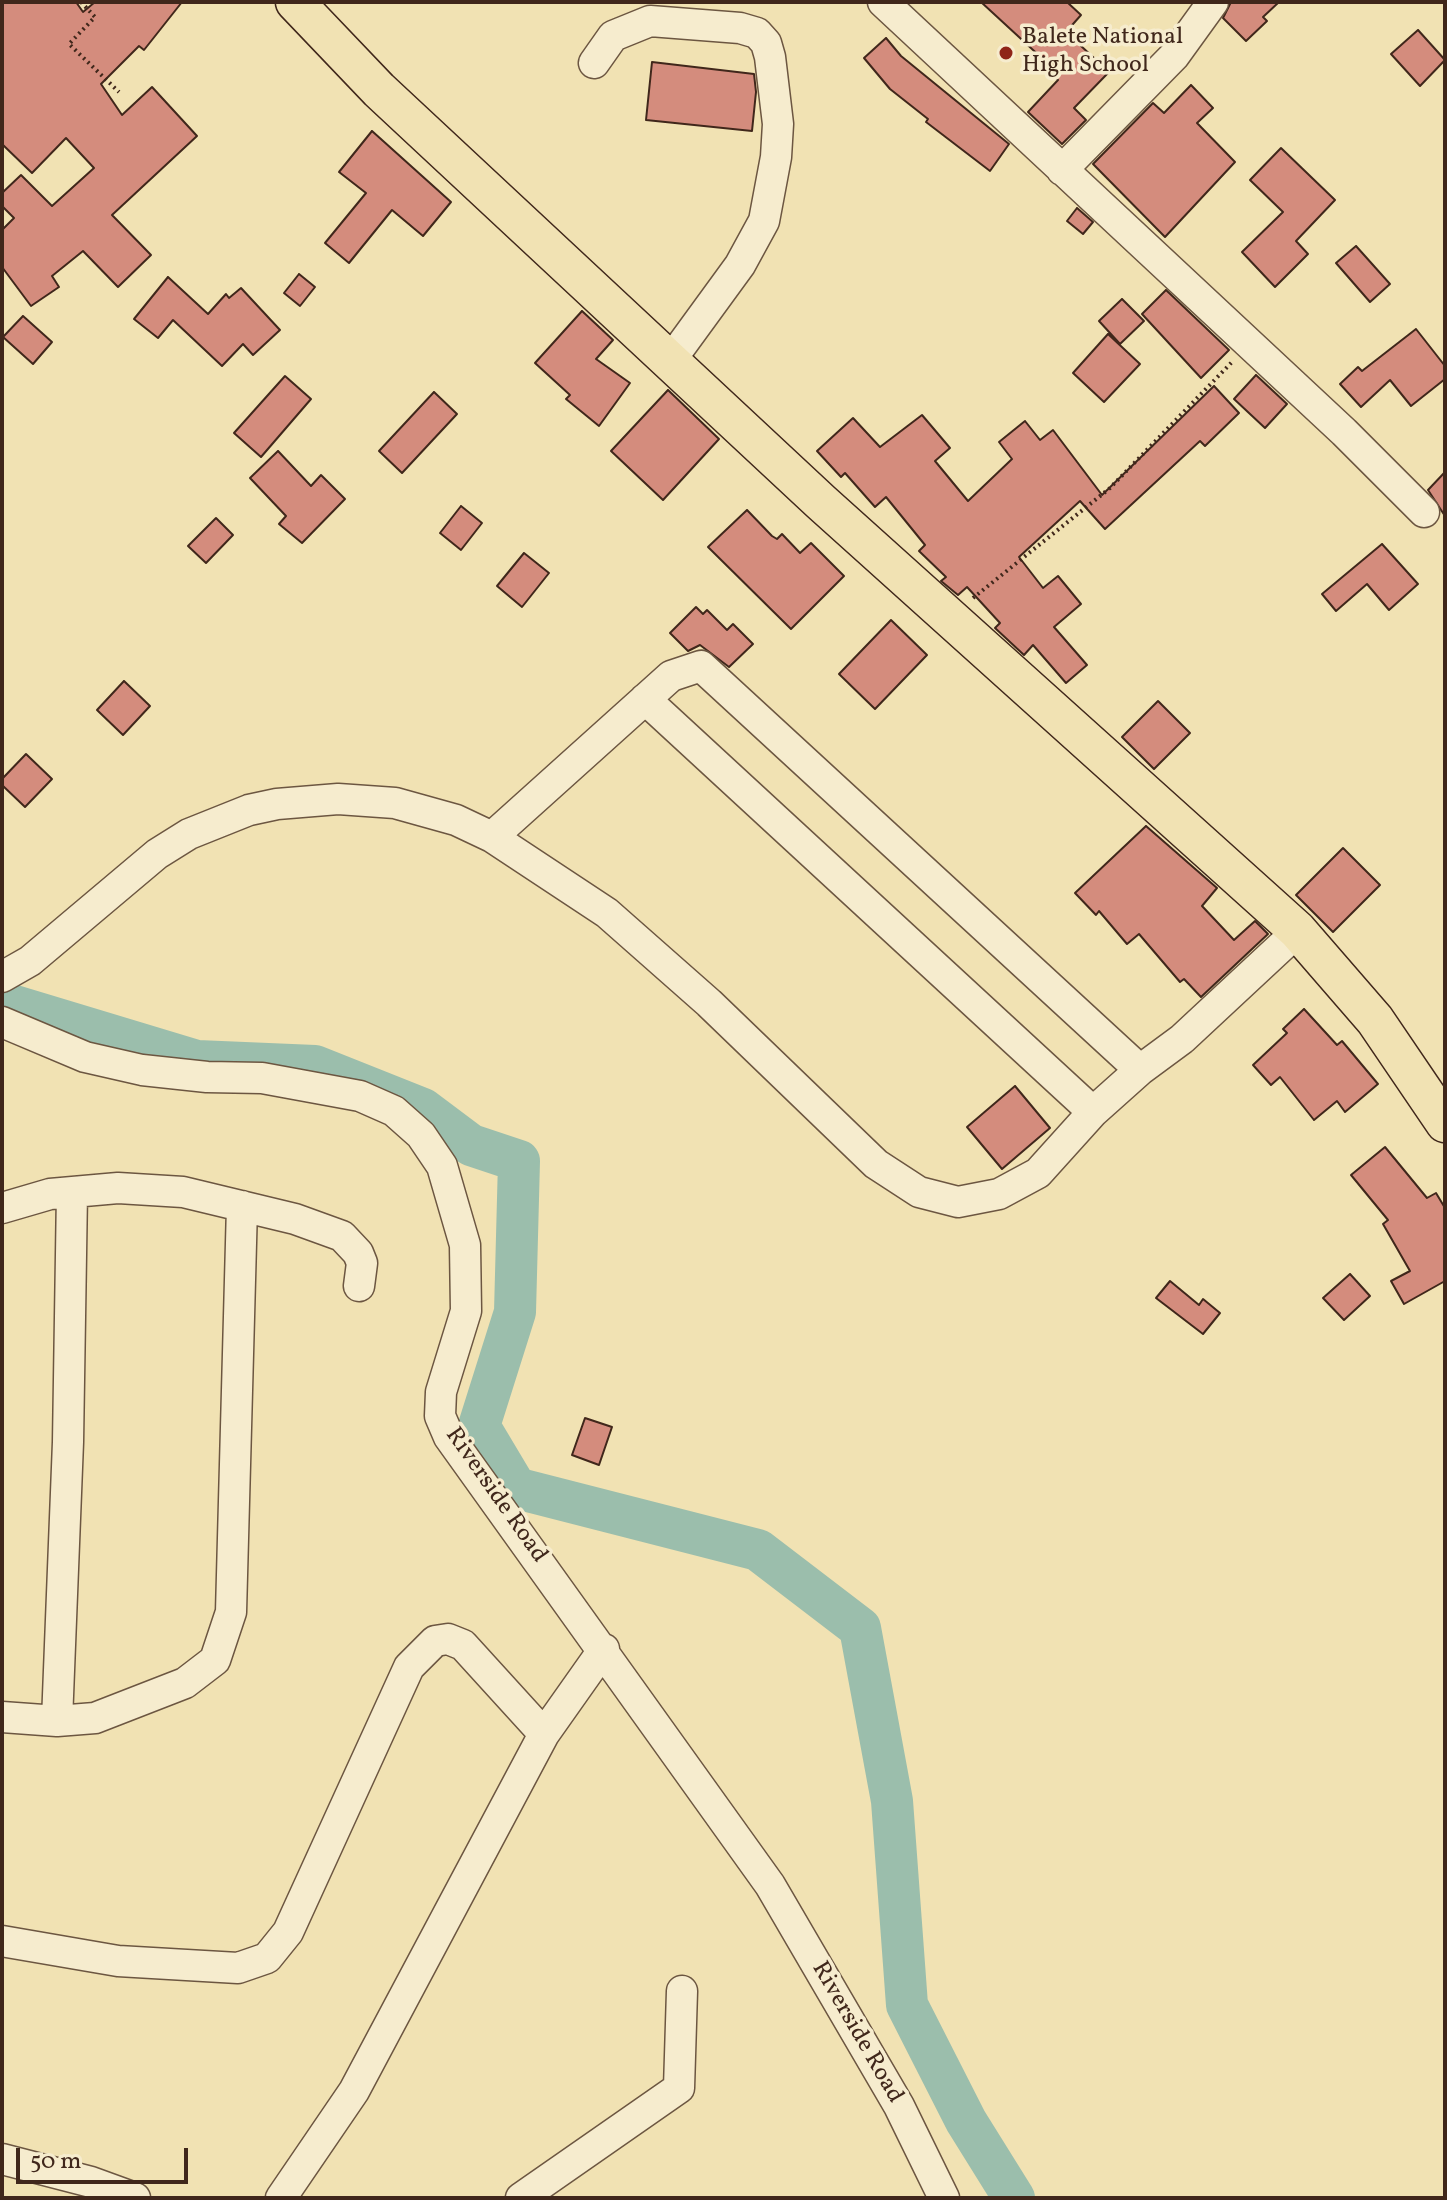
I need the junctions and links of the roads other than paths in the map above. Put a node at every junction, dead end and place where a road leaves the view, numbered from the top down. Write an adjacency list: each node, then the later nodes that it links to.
1 (295, 2): 6 (main road)
2 (883, 2): 5 (street)
3 (1213, 2): 5 (street)
4 (594, 63): 6 (street)
5 (1062, 170): 7 (street)
6 (670, 361): 10 (main road)
7 (1424, 512)
8 (645, 699): 9 (street); 13 (street); 14 (street)
9 (492, 837): 11 (street); 14 (street)
10 (1298, 931): 13 (street); 15 (main road)
11 (2, 977)
12 (2, 1022): 20 (street, Riverside Road)
13 (1140, 1070): 14 (street)
14 (1093, 1112)
15 (1445, 1123)
16 (72, 1192): 17 (street); 18 (street); 22 (street)
17 (242, 1206): 19 (street); 22 (street)
18 (2, 1208)
19 (359, 1286)
20 (604, 1649): 23 (street); 30 (street, Riverside Road)
21 (2, 1717): 22 (street)
22 (57, 1721)
23 (544, 1734): 24 (street); 28 (street)
24 (2, 1941)
25 (682, 1991): 29 (street)
26 (2, 2159): 27 (street)
27 (135, 2198)
28 (281, 2198)
29 (521, 2198)
30 (944, 2198)

